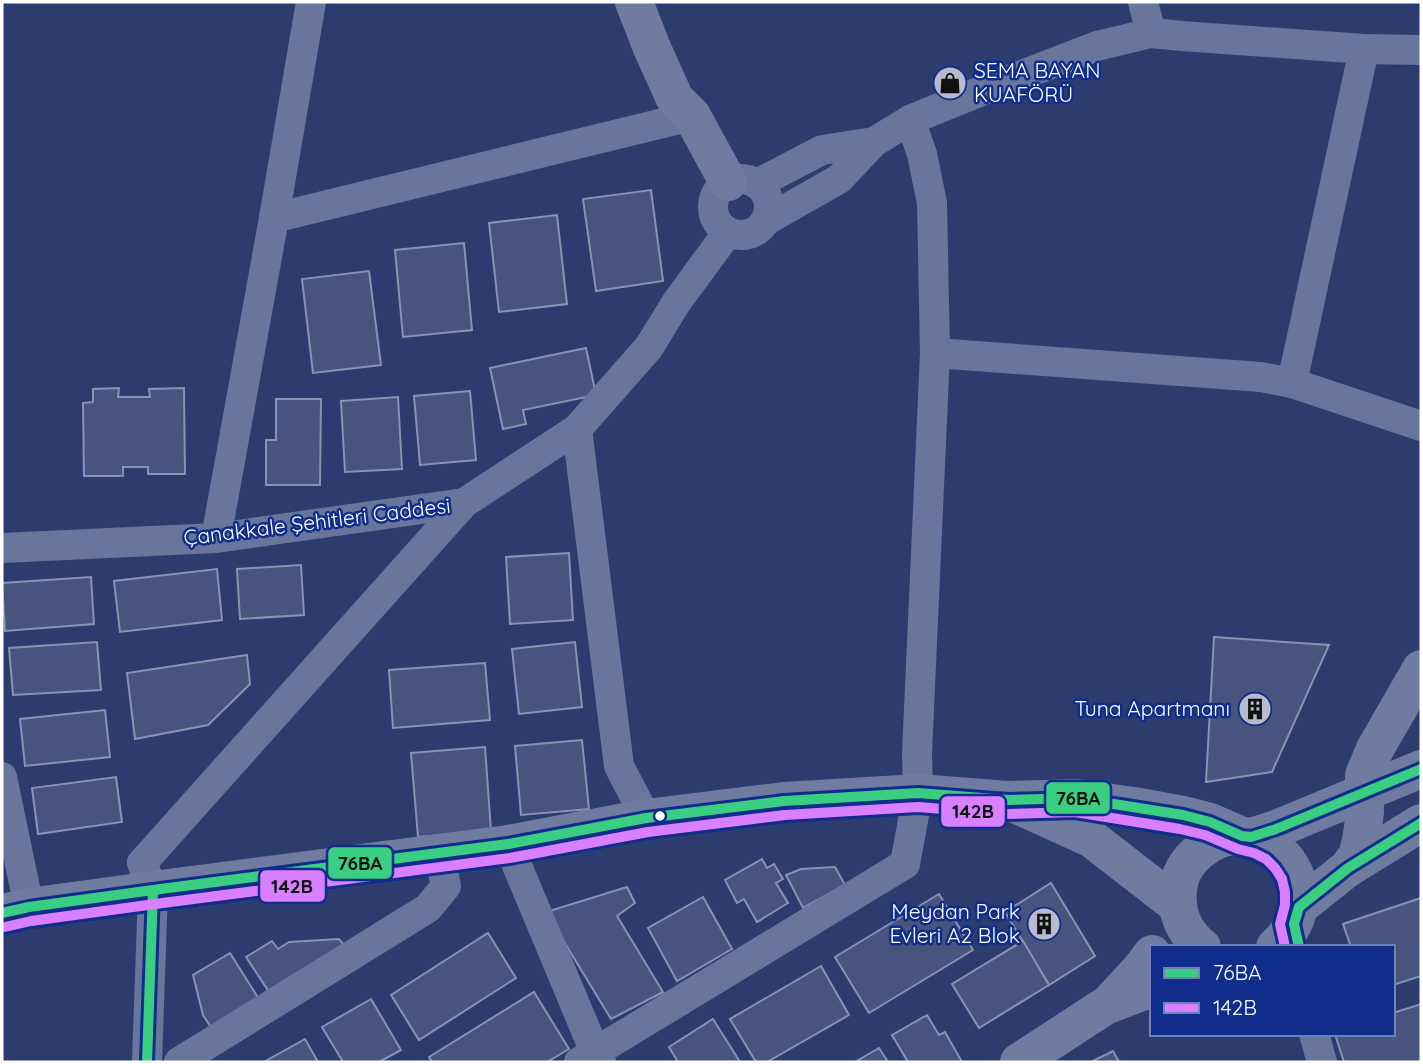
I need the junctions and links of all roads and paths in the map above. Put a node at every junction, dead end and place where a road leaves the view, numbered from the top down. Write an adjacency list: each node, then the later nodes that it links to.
1 (311, 2): 12 (street)
2 (634, 2): 8 (main road)
3 (659, 2): 8 (main road)
4 (1143, 2): 5 (street)
5 (1151, 33): 6 (street); 9 (street)
6 (1364, 49): 7 (street); 16 (street)
7 (1421, 50)
8 (692, 116): 11 (main road); 12 (street)
9 (910, 120): 10 (street); 15 (street)
10 (873, 142): 11 (street); 13 (street)
11 (743, 183): 13 (street); 14 (street)
12 (274, 218): 20 (street)
13 (765, 221): 14 (street)
14 (728, 232): 18 (street)
15 (935, 352): 16 (street); 26 (street)
16 (1292, 383): 17 (street)
17 (1421, 426)
18 (576, 429): 19 (street); 28 (street)
19 (464, 503): 20 (street, Çanakkale Şehitleri Caddesi); 34 (street)
20 (216, 538): 21 (street, Çanakkale Şehitleri Caddesi)
21 (2, 548)
22 (1421, 670): 25 (main road)
23 (1421, 769): 25 (main road)
24 (2, 777): 36 (street)
25 (1364, 792): 30 (main road); 33 (main road)
26 (918, 793): 27 (main road); 28 (main road); 44 (street)
27 (1008, 800): 30 (main road); 35 (main road)
28 (646, 818): 31 (main road)
29 (1421, 823): 33 (main road)
30 (1246, 837): 35 (main road); 37 (main road)
31 (508, 845): 32 (main road); 44 (street)
32 (439, 853): 34 (main road); 46 (street)
33 (1348, 868): 37 (main road)
34 (153, 890): 36 (main road); 45 (street)
35 (1178, 909): 38 (main road); 39 (main road)
36 (15, 910)
37 (1292, 931)
38 (1158, 945)
39 (1200, 945)
40 (1150, 957): 42 (main road)
41 (1150, 989): 42 (main road)
42 (1105, 1006): 47 (main road)
43 (1315, 1036): 48 (street)
44 (591, 1059)
45 (147, 1062)
46 (179, 1062)
47 (1019, 1062)
48 (1322, 1062)

